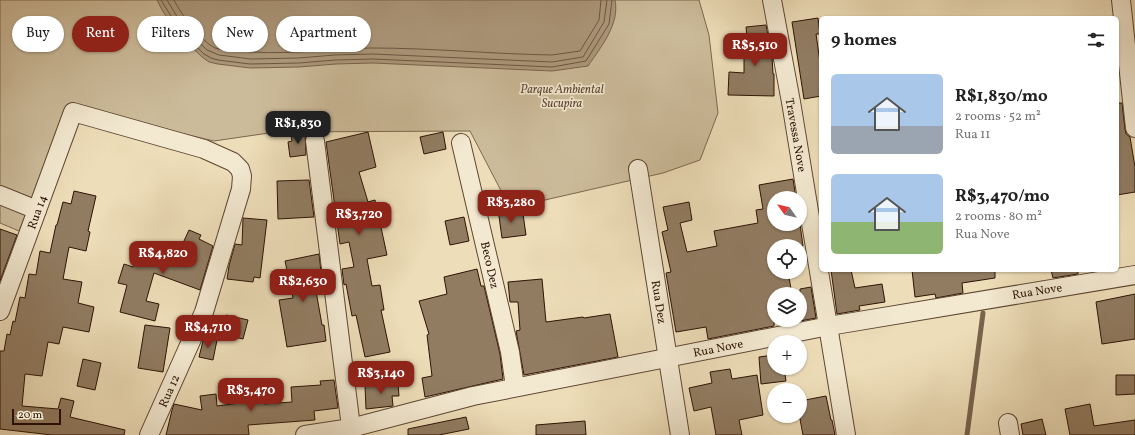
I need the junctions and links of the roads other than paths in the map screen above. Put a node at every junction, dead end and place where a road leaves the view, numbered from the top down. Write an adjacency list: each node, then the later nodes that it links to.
1 (772, 0): 10 (street, Travessa Nove)
2 (1121, 0): 4 (street)
3 (73, 112): 9 (street, Rua 14); 18 (street, Rua 12)
4 (1135, 128)
5 (315, 141): 17 (street)
6 (462, 143): 16 (street, Beco Dez)
7 (638, 169): 15 (street, Rua Dez)
8 (0, 195): 9 (street)
9 (37, 210): 13 (street, Rua 14)
10 (819, 269)
11 (820, 272): 14 (street, Travessa Nove)
12 (1135, 275): 14 (street, Rua Nove)
13 (2, 303)
14 (829, 326): 15 (street, Rua Nove); 21 (street, Travessa Nove)
15 (668, 358): 16 (street, Rua Nove); 20 (street, Rua Dez)
16 (515, 387): 17 (street, Rua Nove)
17 (351, 431): 19 (street, Rua Nove)
18 (149, 435)
19 (305, 435)
20 (680, 435)
21 (846, 435)

